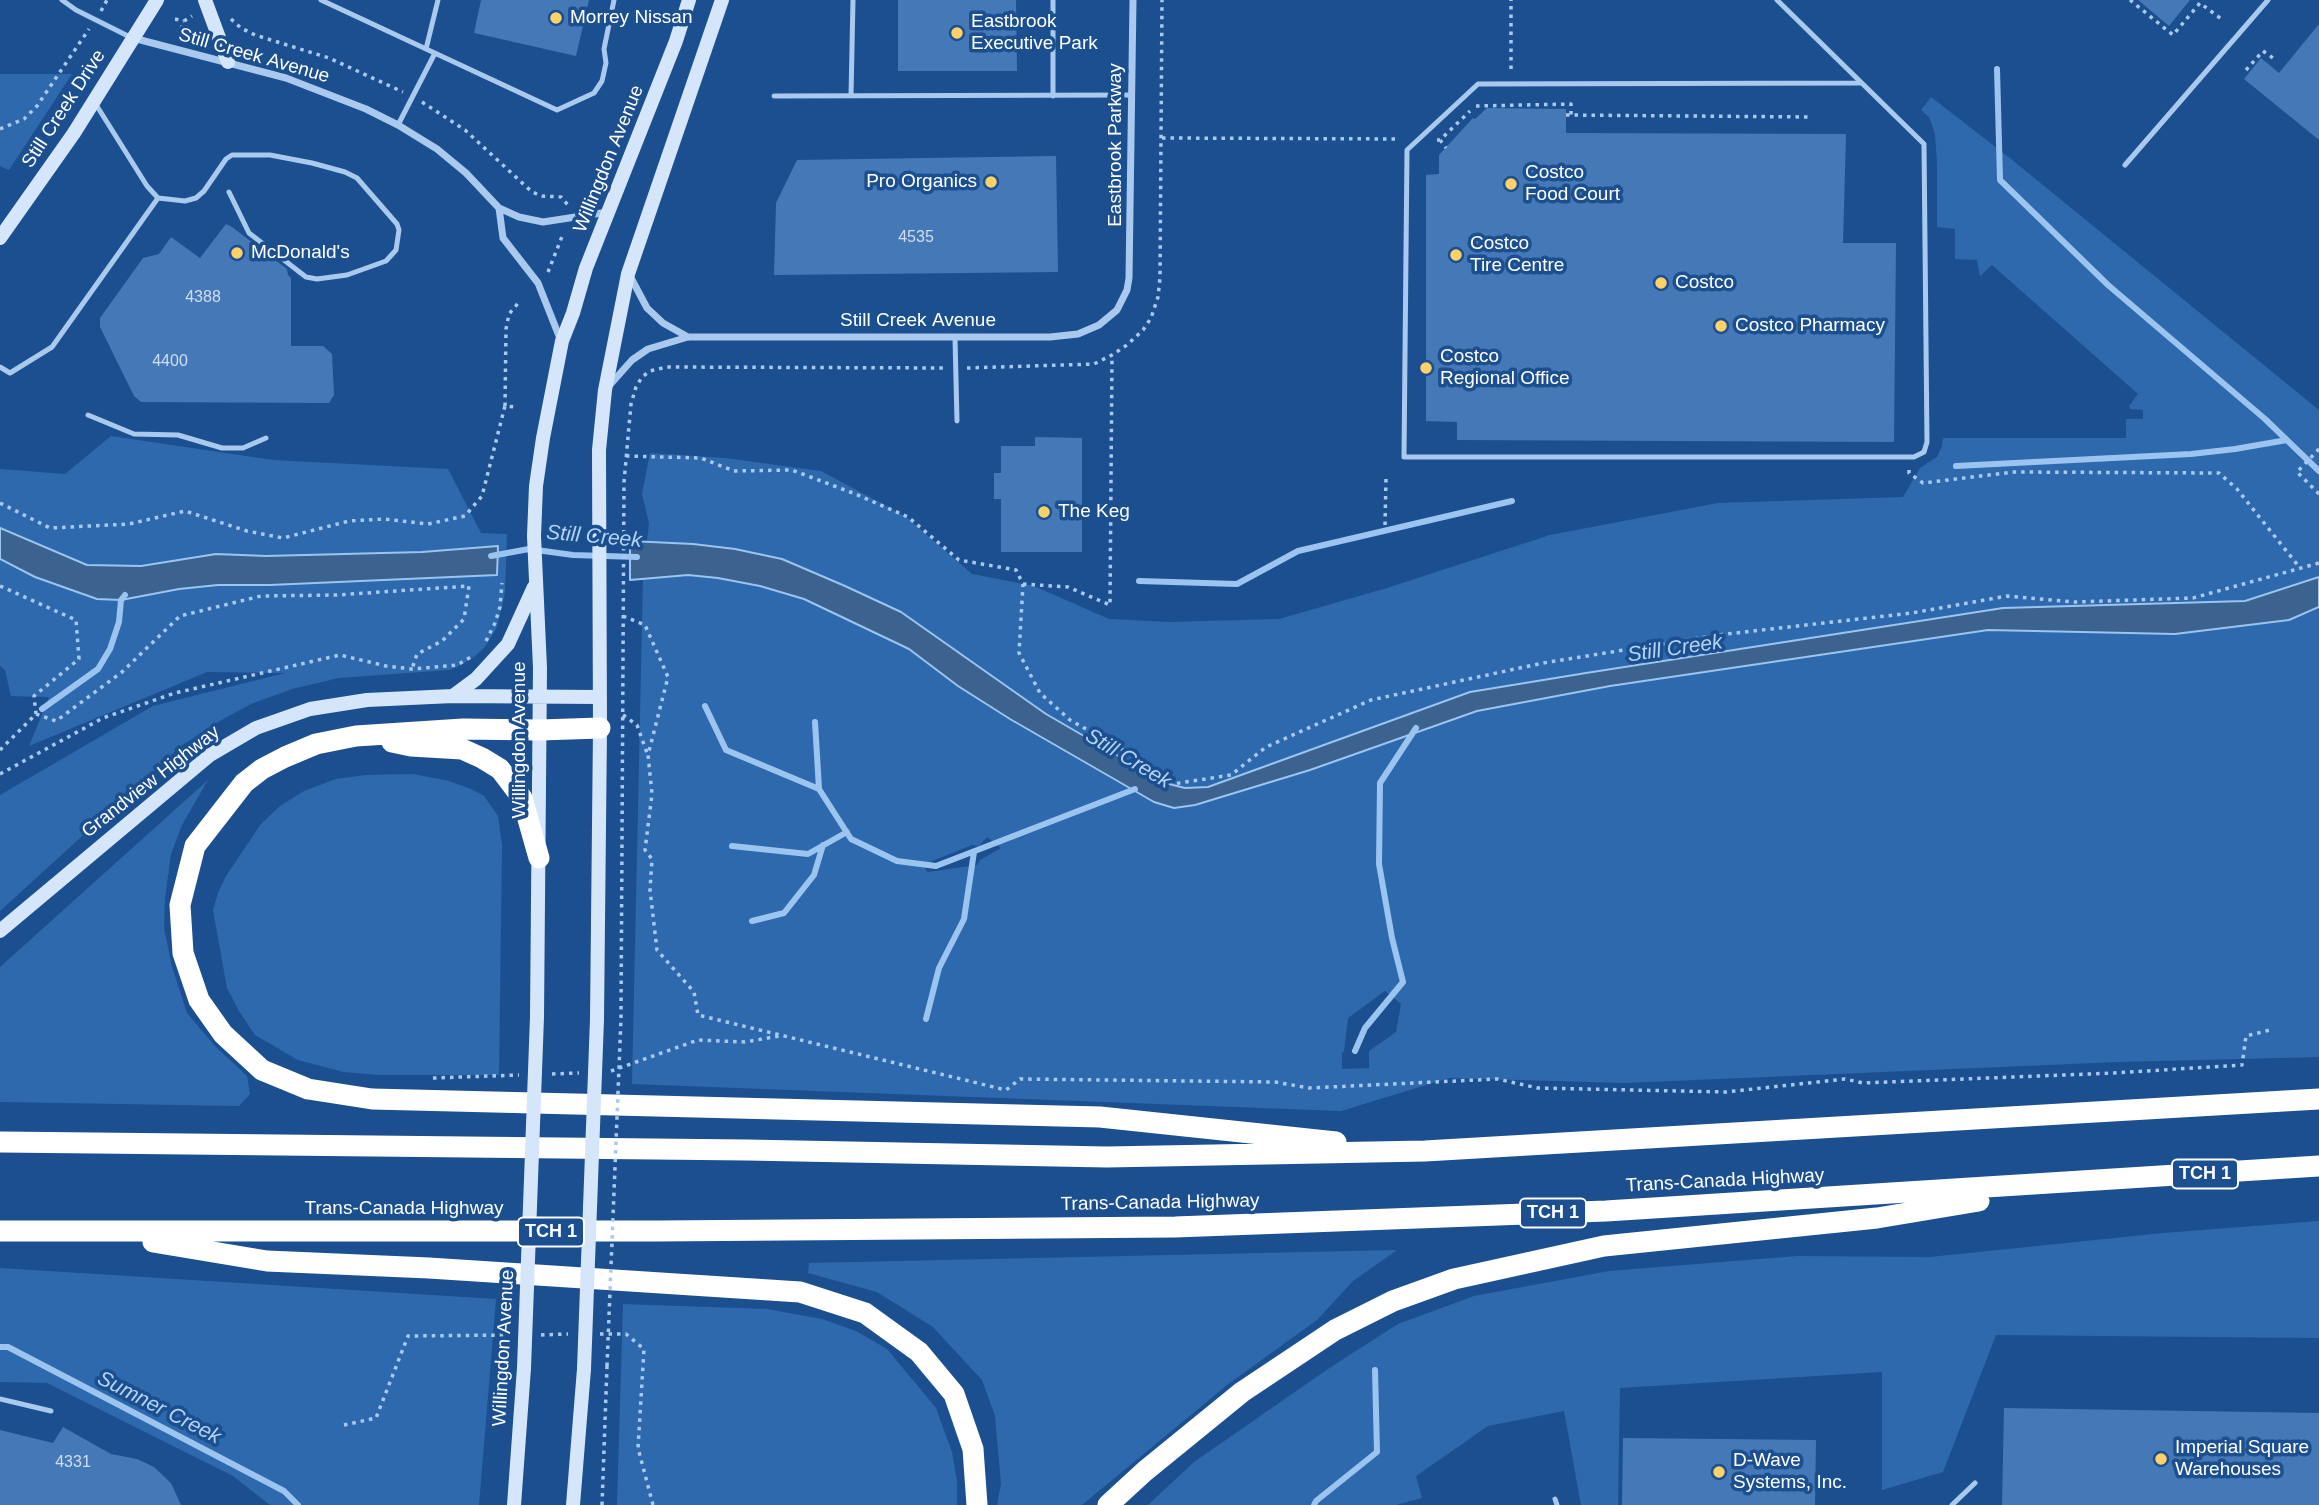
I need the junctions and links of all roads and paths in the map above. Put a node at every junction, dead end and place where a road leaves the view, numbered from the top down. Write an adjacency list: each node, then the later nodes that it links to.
1 (62, 0): 24 (lane)
2 (107, 0): 18 (path)
3 (157, 0): 24 (main road, Still Creek Drive)
4 (205, 0): 29 (main road)
5 (321, 0): 26 (lane)
6 (438, 0): 26 (lane)
7 (614, 0): 27 (lane)
8 (689, 0): 52 (main road, Willingdon Avenue)
9 (722, 0): 55 (main road)
10 (853, 0): 35 (lane)
11 (1053, 0): 36 (lane)
12 (1133, 0): 33 (street, Eastbrook Parkway)
13 (1162, 0): 43 (path)
14 (1511, 0): 30 (path)
15 (1777, 0): 32 (lane)
16 (2130, 0): 22 (path)
17 (2268, 0): 48 (lane)
18 (104, 6)
19 (197, 13): 21 (path)
20 (175, 19): 21 (path)
21 (184, 21): 23 (path)
22 (2224, 21)
23 (181, 29)
24 (132, 38): 29 (street, Still Creek Avenue); 37 (main road, Still Creek Drive)
25 (78, 46): 41 (path)
26 (426, 49): 27 (lane)
27 (435, 53): 39 (lane)
28 (2273, 58): 31 (path)
29 (228, 62): 39 (street, Still Creek Avenue)
30 (1511, 69)
31 (2246, 70)
32 (1860, 83): 74 (lane); 74 (lane)
33 (1132, 95): 36 (lane); 57 (street, Eastbrook Parkway)
34 (774, 96): 35 (lane)
35 (850, 96): 36 (lane)
36 (1053, 96)
37 (94, 101): 50 (lane); 54 (main road, Still Creek Drive)
38 (1811, 117): 40 (path)
39 (398, 125): 51 (street, Still Creek Avenue)
40 (1457, 125): 42 (path); 46 (path)
41 (0, 129)
42 (1461, 130)
43 (1161, 138): 44 (path); 62 (path)
44 (1400, 139)
45 (1430, 139): 46 (path)
46 (1440, 140): 47 (path)
47 (1446, 148)
48 (2125, 165)
49 (229, 192): 50 (lane)
50 (158, 198): 63 (lane)
51 (499, 208): 52 (street, Still Creek Avenue); 61 (street)
52 (609, 212): 61 (main road, Willingdon Avenue)
53 (563, 234): 56 (path)
54 (0, 238)
55 (628, 274): 59 (street); 66 (main road)
56 (545, 278)
57 (1127, 290): 60 (street, Still Creek Avenue)
58 (520, 301): 67 (path)
59 (688, 337): 60 (street, Still Creek Avenue); 66 (street, Still Creek Avenue)
60 (956, 338): 70 (lane)
61 (562, 341): 82 (main road, Willingdon Avenue)
62 (1112, 355): 65 (path); 83 (path)
63 (0, 366)
64 (939, 369): 73 (path)
65 (971, 369)
66 (605, 390): 91 (main road)
67 (505, 406): 68 (path); 77 (path)
68 (514, 407)
69 (88, 415): 71 (lane)
70 (957, 421)
71 (266, 438)
72 (2318, 449): 76 (path)
73 (626, 456): 83 (path); 85 (path)
74 (1908, 457): 80 (path)
75 (1386, 478): 78 (path)
76 (2319, 494)
77 (0, 503)
78 (1385, 525)
79 (2319, 563): 80 (path)
80 (2300, 568): 83 (path)
81 (502, 583): 86 (path)
82 (535, 584): 89 (main road, Willingdon Avenue); 90 (main road)
83 (1024, 584)
84 (0, 586): 92 (path)
85 (623, 615): 93 (path); 98 (path)
86 (483, 645)
87 (476, 652): 88 (path)
88 (412, 669): 92 (path); 99 (path)
89 (540, 695): 90 (main road, Grandview Highway); 91 (main road, Grandview Highway); 95 (main road, Willingdon Avenue)
90 (453, 696): 101 (main road, Grandview Highway)
91 (599, 697): 94 (main road)
92 (36, 714): 97 (path)
93 (623, 715): 98 (path); 123 (path, bridge)
94 (600, 728): 95 (highway); 122 (main road, bridge)
95 (540, 730): 96 (highway); 100 (main road, Willingdon Avenue)
96 (356, 736): 100 (highway); 111 (highway)
97 (0, 750)
98 (648, 755): 103 (path)
99 (0, 774)
100 (539, 858): 121 (main road, Willingdon Avenue, bridge)
101 (0, 931)
102 (2270, 1031): 103 (path)
103 (781, 1035): 105 (path)
104 (582, 1072): 107 (path)
105 (610, 1072)
106 (527, 1074): 108 (path)
107 (541, 1074)
108 (431, 1078)
109 (2319, 1099): 111 (highway)
110 (0, 1142): 111 (highway)
111 (1425, 1151)
112 (2319, 1167): 113 (highway, Trans-Canada Highway / TCH 1)
113 (2091, 1182): 115 (highway, Trans-Canada Highway / TCH 1); 125 (highway)
114 (5, 1230): 115 (highway, Trans-Canada Highway / TCH 1)
115 (88, 1232): 124 (highway)
116 (408, 1336): 119 (path)
117 (0, 1399): 118 (lane)
118 (51, 1411)
119 (344, 1425)
120 (1975, 1483): 126 (lane)
121 (513, 1505)
122 (573, 1505)
123 (602, 1505)
124 (977, 1505)
125 (1108, 1505)
126 (1952, 1505)

